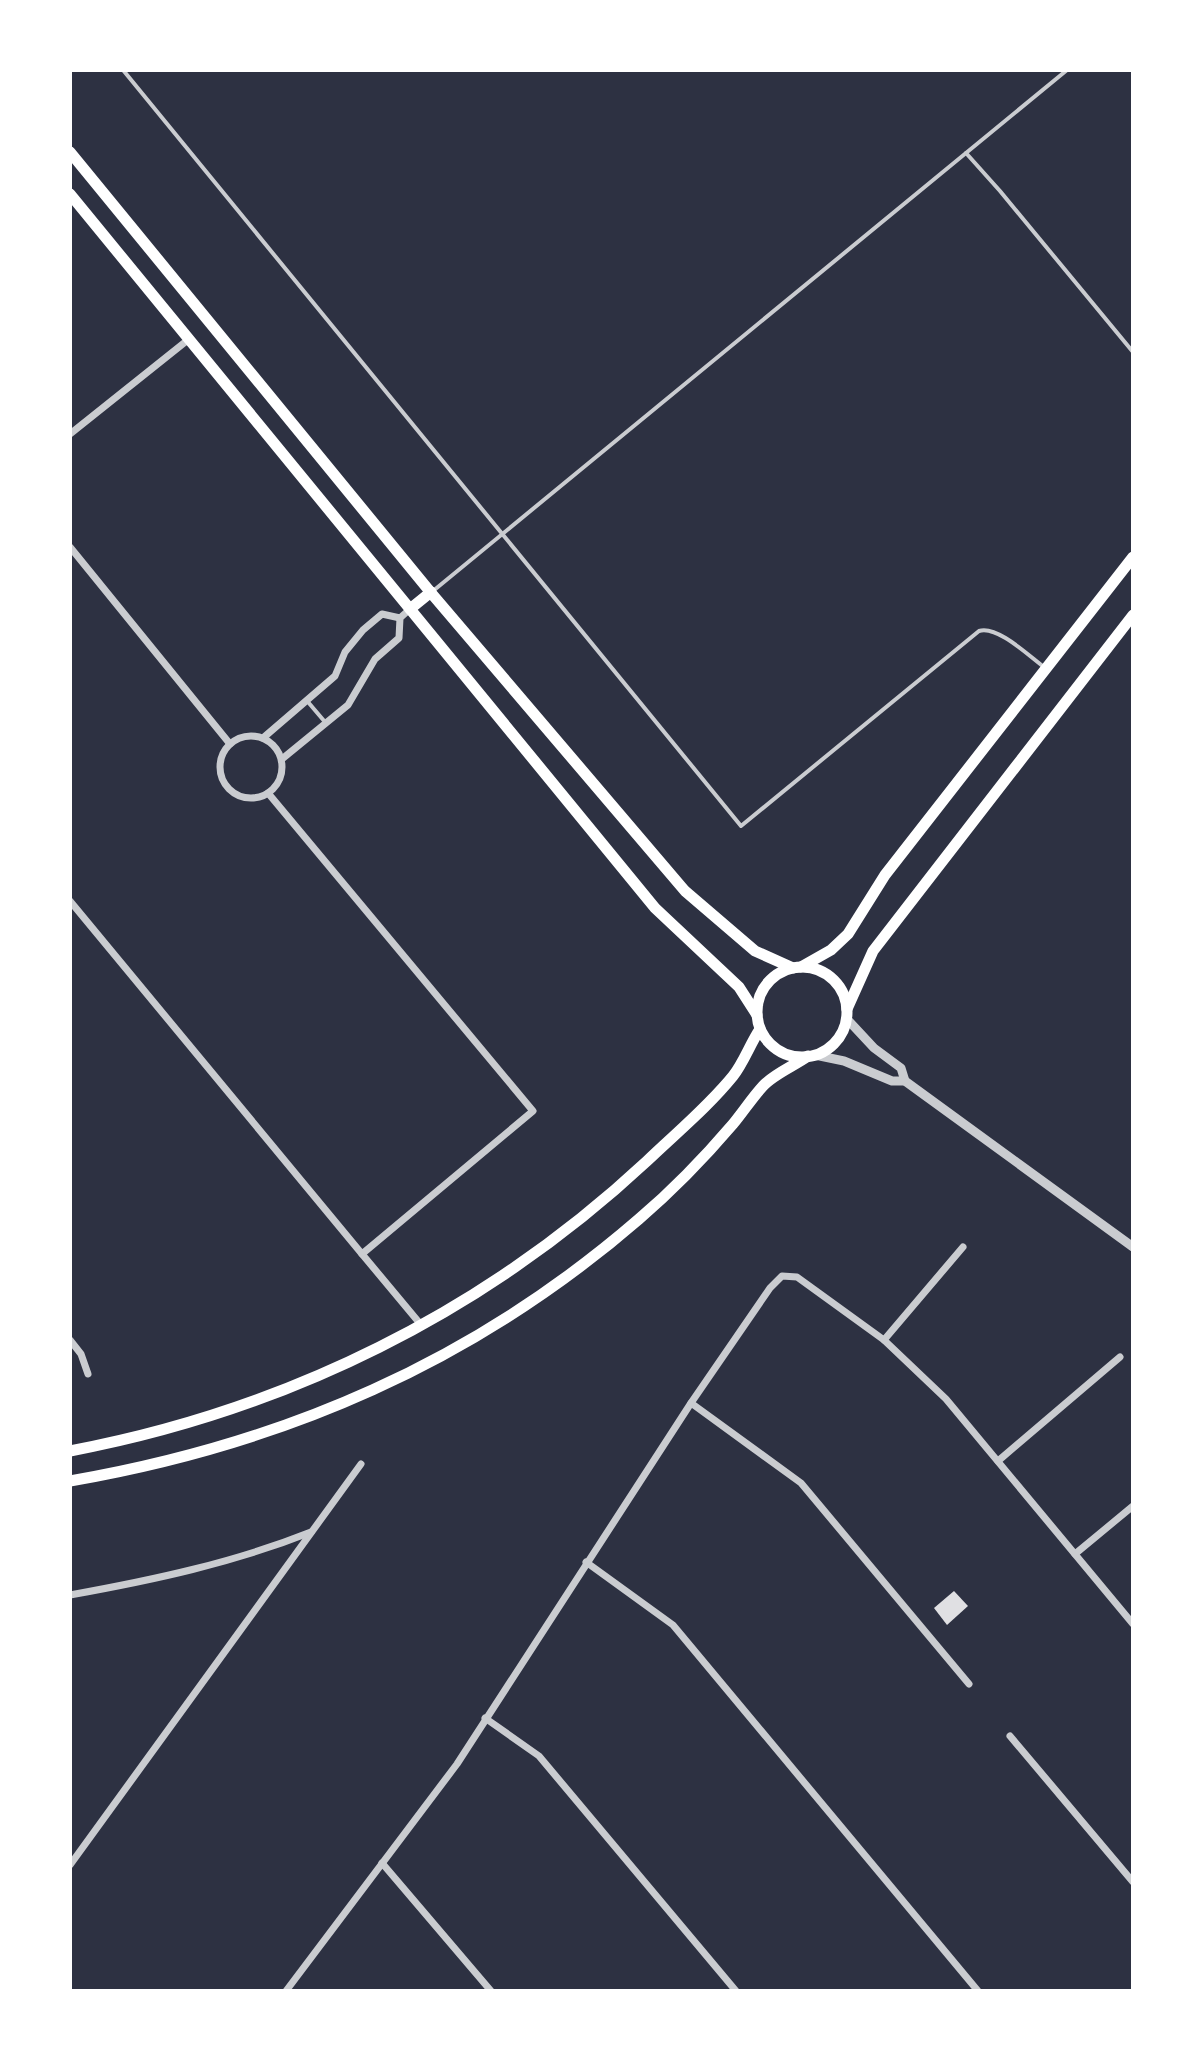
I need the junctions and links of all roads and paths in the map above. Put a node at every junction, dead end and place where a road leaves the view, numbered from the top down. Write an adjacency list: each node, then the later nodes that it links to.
1 (123, 70): 9 (lane)
2 (1067, 70): 4 (lane)
3 (70, 152): 12 (main road)
4 (966, 153): 7 (lane); 9 (lane)
5 (70, 194): 6 (main road)
6 (189, 339): 8 (street); 13 (main road)
7 (1133, 352)
8 (70, 434)
9 (502, 534): 12 (lane); 16 (lane)
10 (70, 547): 20 (street)
11 (1133, 557): 16 (main road)
12 (431, 592): 13 (main road); 24 (main road)
13 (410, 609): 15 (street); 26 (main road)
14 (1133, 615): 25 (main road)
15 (400, 618): 17 (street); 18 (street)
16 (1046, 669): 24 (main road)
17 (308, 702): 18 (lane); 19 (street)
18 (327, 724): 21 (street)
19 (263, 738): 20 (street); 21 (street)
20 (230, 744): 22 (street)
21 (282, 759): 22 (street)
22 (268, 793): 32 (street)
23 (70, 901): 32 (street)
24 (797, 968): 25 (main road); 26 (main road)
25 (846, 1013): 28 (main road); 29 (street)
26 (757, 1015): 27 (main road)
27 (760, 1029): 28 (main road); 33 (main road)
28 (812, 1056): 29 (street); 42 (main road)
29 (905, 1081): 31 (street)
30 (963, 1247): 35 (street)
31 (1133, 1247)
32 (362, 1254): 33 (street)
33 (422, 1326): 39 (main road)
34 (70, 1340): 37 (street)
35 (884, 1340): 38 (street); 40 (street)
36 (1120, 1357): 40 (street)
37 (88, 1374)
38 (691, 1403): 46 (street); 49 (street)
39 (70, 1451)
40 (998, 1461): 45 (street)
41 (361, 1464): 44 (street)
42 (70, 1481)
43 (1133, 1506): 45 (street)
44 (312, 1532): 47 (street); 53 (street)
45 (1075, 1554): 48 (street)
46 (586, 1562): 50 (street); 58 (street)
47 (71, 1596)
48 (1133, 1624)
49 (969, 1684)
50 (485, 1718): 52 (street); 57 (street)
51 (1010, 1736): 54 (street)
52 (382, 1863): 55 (street); 56 (street)
53 (70, 1865)
54 (1133, 1882)
55 (286, 1991)
56 (491, 1991)
57 (736, 1991)
58 (978, 1991)

